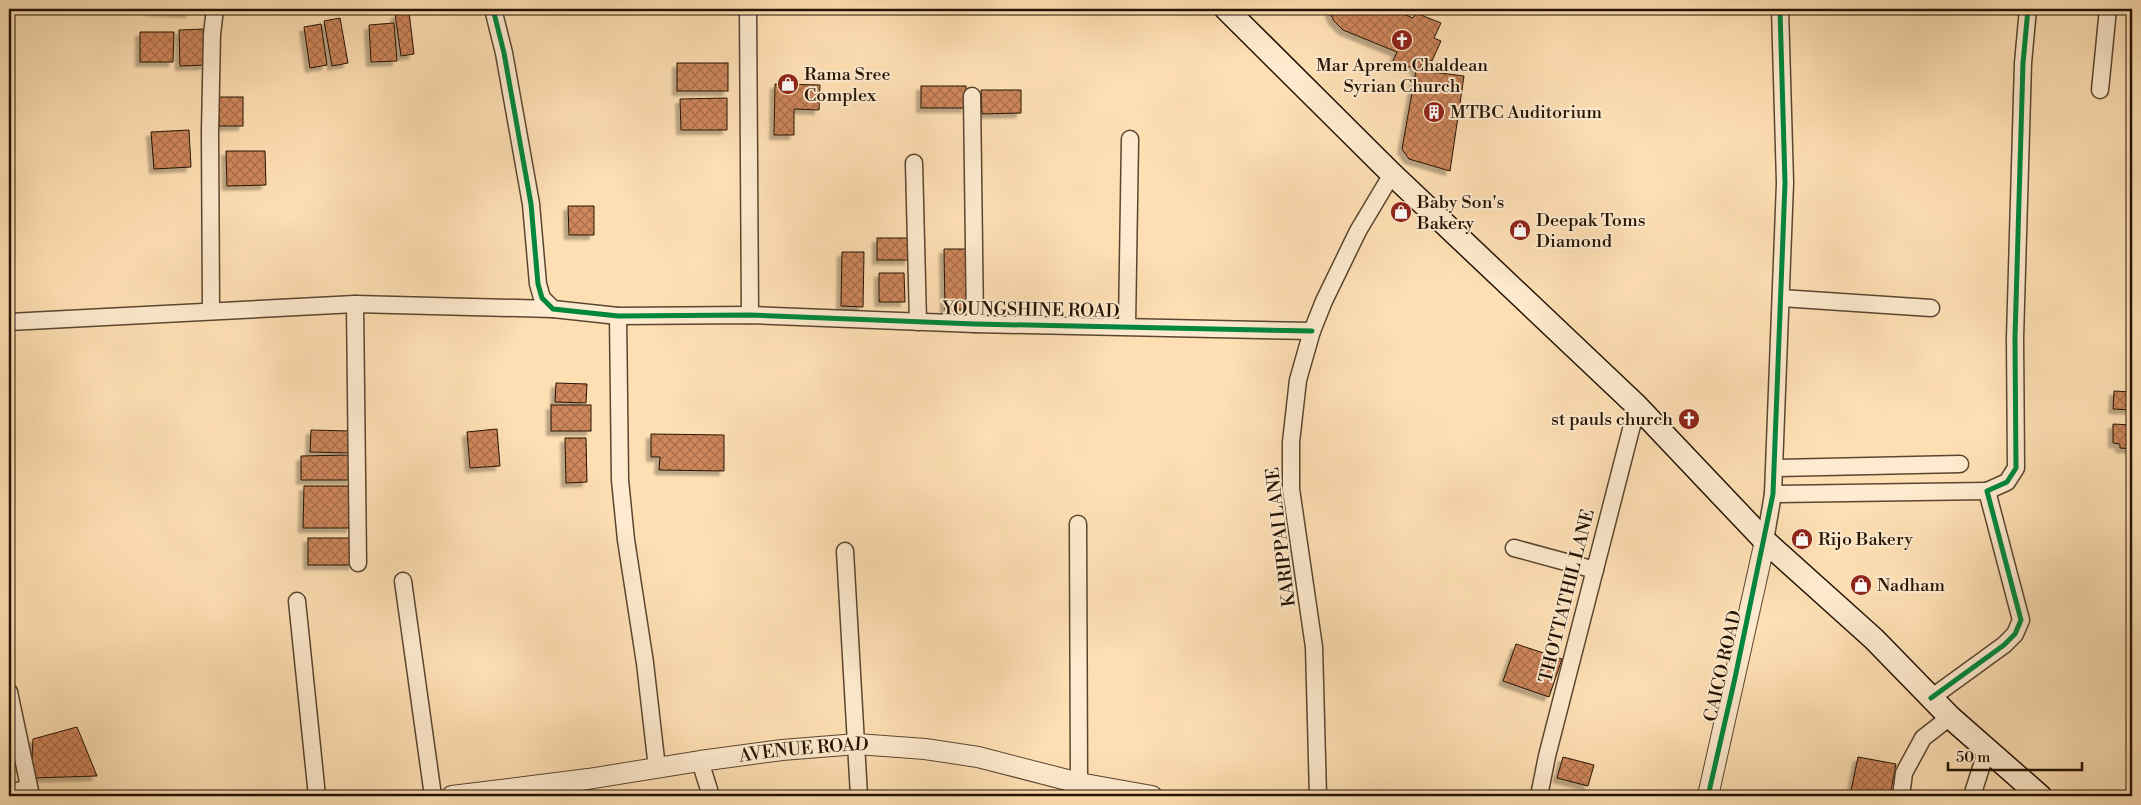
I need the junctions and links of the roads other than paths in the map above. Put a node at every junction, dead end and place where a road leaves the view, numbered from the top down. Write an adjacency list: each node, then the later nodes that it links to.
1 (215, 9): 17 (street)
2 (493, 9): 16 (street)
3 (748, 9): 18 (street)
4 (1226, 9): 12 (main road)
5 (1780, 9): 13 (street)
6 (2028, 9): 28 (street)
7 (2108, 9): 8 (street)
8 (2100, 90)
9 (972, 96): 22 (street)
10 (1130, 139): 23 (street)
11 (914, 163): 21 (street)
12 (1392, 174): 24 (street, KARIPPAI LANE); 25 (main road)
13 (1781, 298): 15 (street); 27 (street)
14 (355, 304): 16 (street, YOUNGSHINE ROAD); 17 (street, YOUNGSHINE ROAD); 34 (street)
15 (1931, 308)
16 (553, 309): 19 (street, YOUNGSHINE ROAD)
17 (211, 311): 20 (street, YOUNGSHINE ROAD)
18 (750, 315): 19 (street, YOUNGSHINE ROAD); 21 (street, YOUNGSHINE ROAD)
19 (618, 316): 44 (street)
20 (9, 322)
21 (918, 322): 22 (street, YOUNGSHINE ROAD)
22 (974, 324): 23 (street, YOUNGSHINE ROAD)
23 (1127, 326): 24 (street, YOUNGSHINE ROAD)
24 (1312, 331): 55 (street, KARIPPAI LANE)
25 (1637, 406): 31 (main road); 35 (street, THOTTATHIL LANE)
26 (1960, 464): 27 (street)
27 (1775, 468): 29 (street)
28 (1987, 491): 29 (street); 39 (street)
29 (1774, 494): 31 (street)
30 (1078, 524): 45 (street)
31 (1765, 541): 39 (main road); 57 (street, CAICO ROAD)
32 (1514, 548): 35 (street)
33 (845, 551): 41 (street)
34 (358, 562)
35 (1595, 570): 56 (street, THOTTATHIL LANE)
36 (403, 581): 50 (street)
37 (298, 601): 49 (street)
38 (9, 692): 46 (street)
39 (1932, 698): 40 (main road)
40 (1950, 717): 42 (main road); 58 (street)
41 (857, 744): 43 (street, AVENUE ROAD); 45 (street, AVENUE ROAD); 53 (street)
42 (1987, 749): 59 (street); 60 (main road)
43 (700, 761): 44 (street, AVENUE ROAD); 52 (street)
44 (656, 768): 51 (street, AVENUE ROAD)
45 (1079, 784): 48 (street, AVENUE ROAD)
46 (30, 792): 47 (street)
47 (9, 794)
48 (1114, 794): 54 (street, AVENUE ROAD)
49 (317, 796)
50 (434, 796)
51 (452, 796)
52 (710, 796)
53 (859, 796)
54 (1152, 796)
55 (1318, 796)
56 (1539, 796)
57 (1708, 796)
58 (1901, 796)
59 (1972, 796)
60 (2040, 796)

